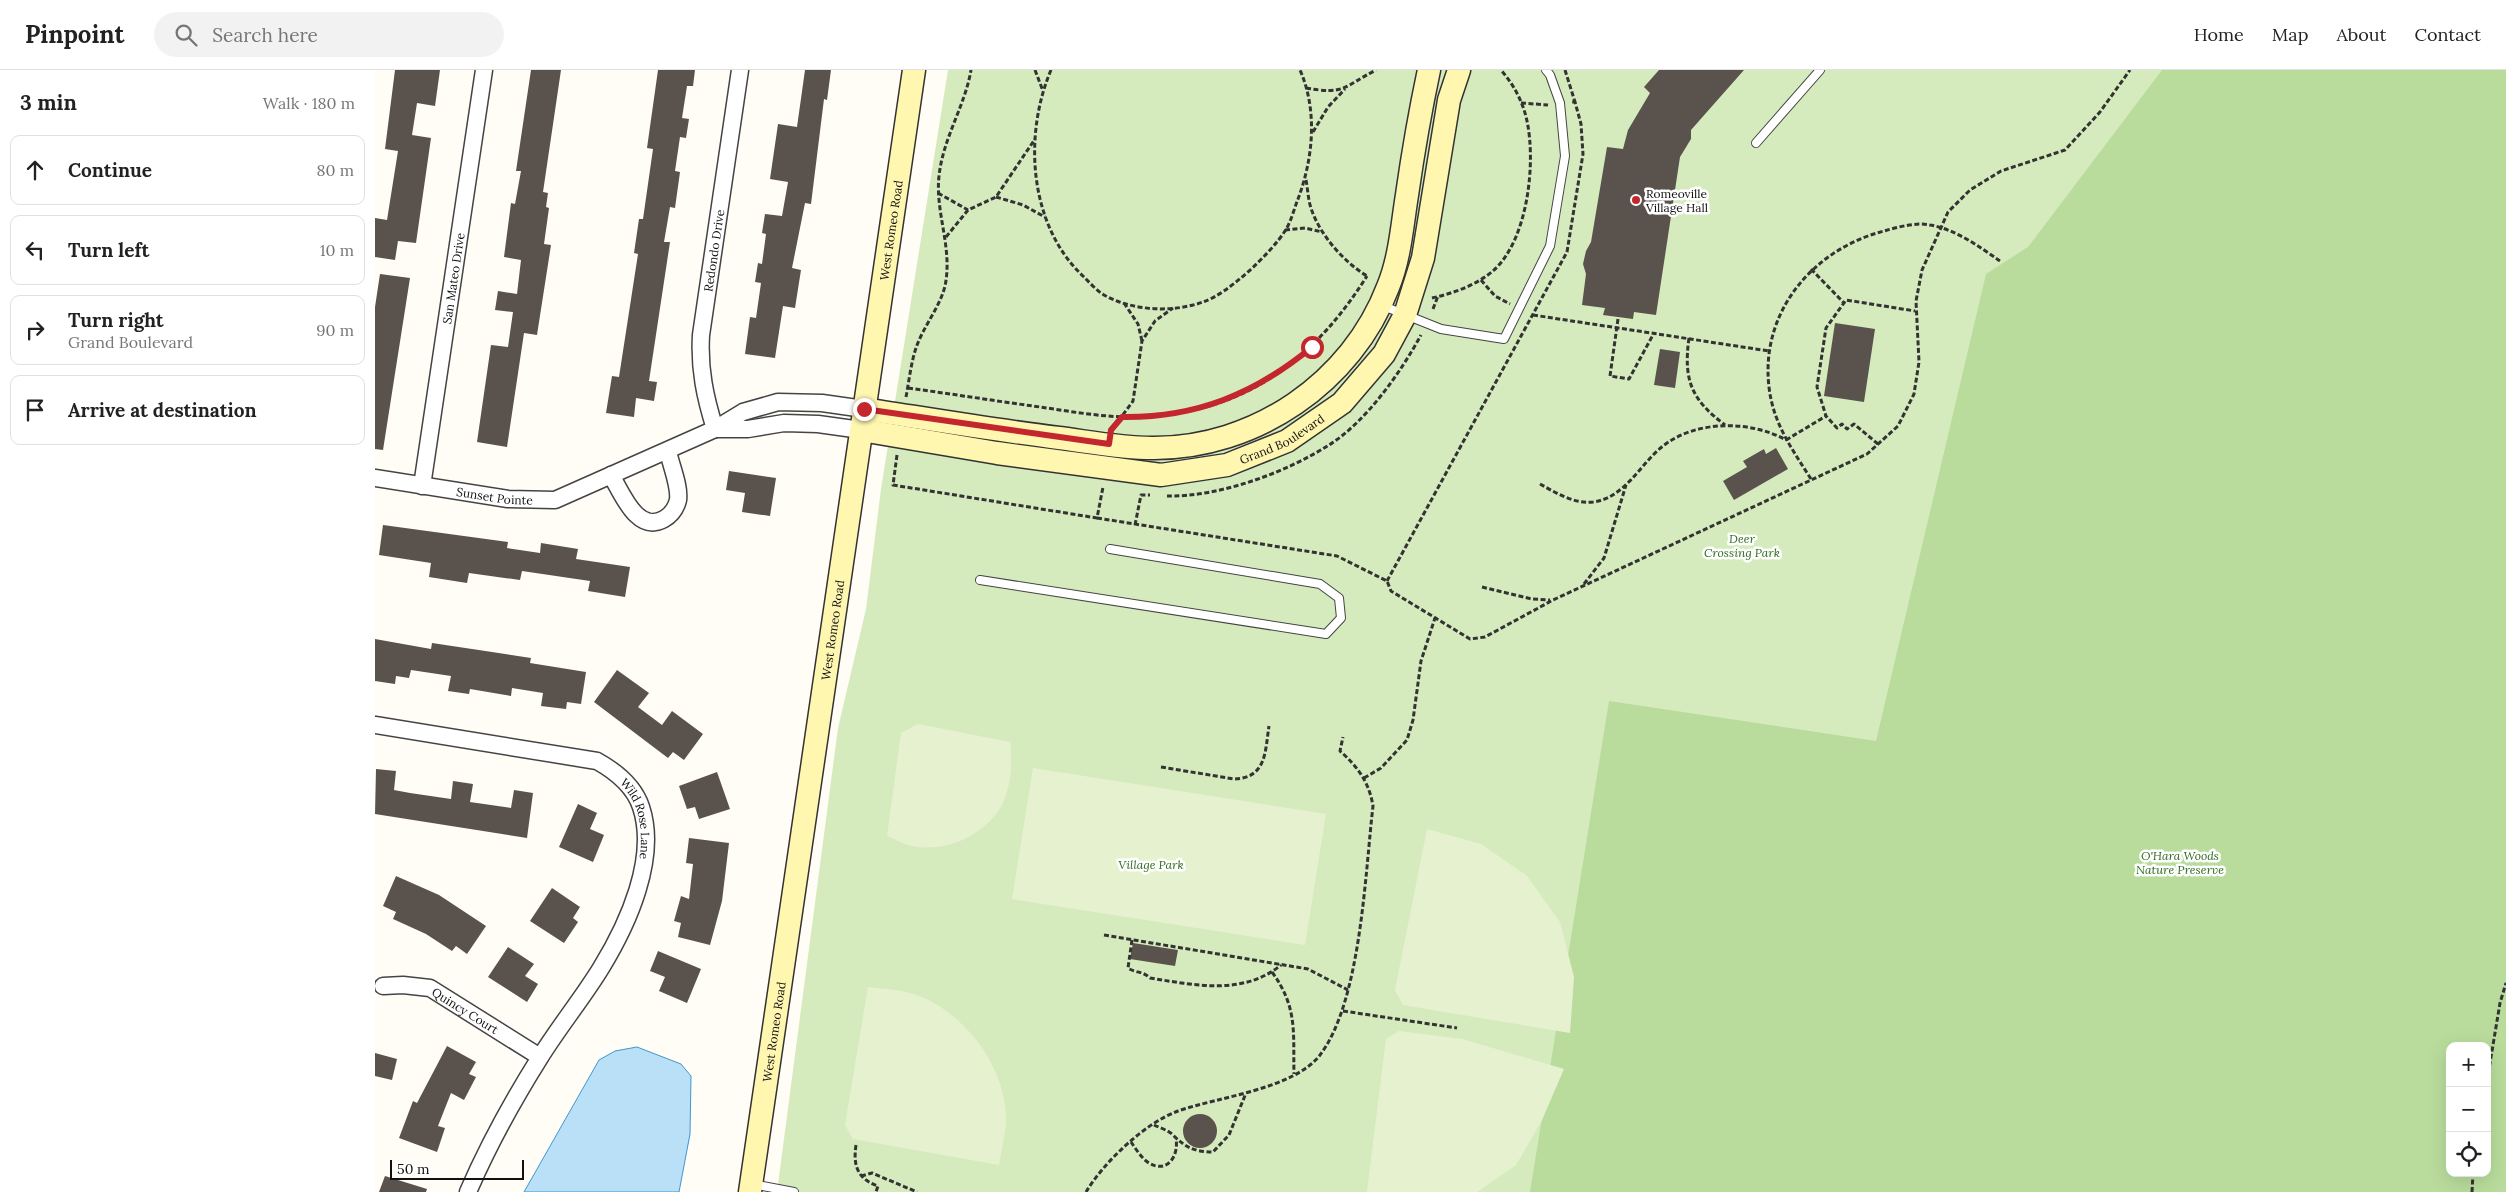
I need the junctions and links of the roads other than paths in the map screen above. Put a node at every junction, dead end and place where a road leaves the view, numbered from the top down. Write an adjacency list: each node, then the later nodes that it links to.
1 (484, 70): 16 (street, San Mateo Drive)
2 (740, 70): 12 (street, Redondo Drive)
3 (913, 70): 11 (street, West Romeo Road)
4 (1429, 70): 9 (street, Grand Boulevard)
5 (1459, 70): 10 (street, Grand Boulevard)
6 (1546, 70): 10 (lane)
7 (1820, 70): 8 (lane)
8 (1756, 143)
9 (1385, 296): 10 (lane); 11 (street, Grand Boulevard)
10 (1409, 305): 11 (street, Grand Boulevard)
11 (863, 420): 12 (street, Sunset Pointe); 12 (street, Sunset Pointe); 22 (street, West Romeo Road)
12 (715, 430): 13 (street, Sunset Pointe)
13 (668, 451): 14 (street, Sunset Pointe); 14 (street)
14 (611, 475): 16 (street, Sunset Pointe)
15 (375, 478): 16 (street, Sunset Pointe)
16 (422, 486)
17 (1110, 549): 18 (lane)
18 (980, 580)
19 (375, 725): 21 (street, Wild Rose Lane)
20 (383, 986): 21 (street, Quincy Court)
21 (540, 1057): 23 (street, Wild Rose Lane)
22 (750, 1188): 24 (lane)
23 (468, 1192)
24 (794, 1192)

